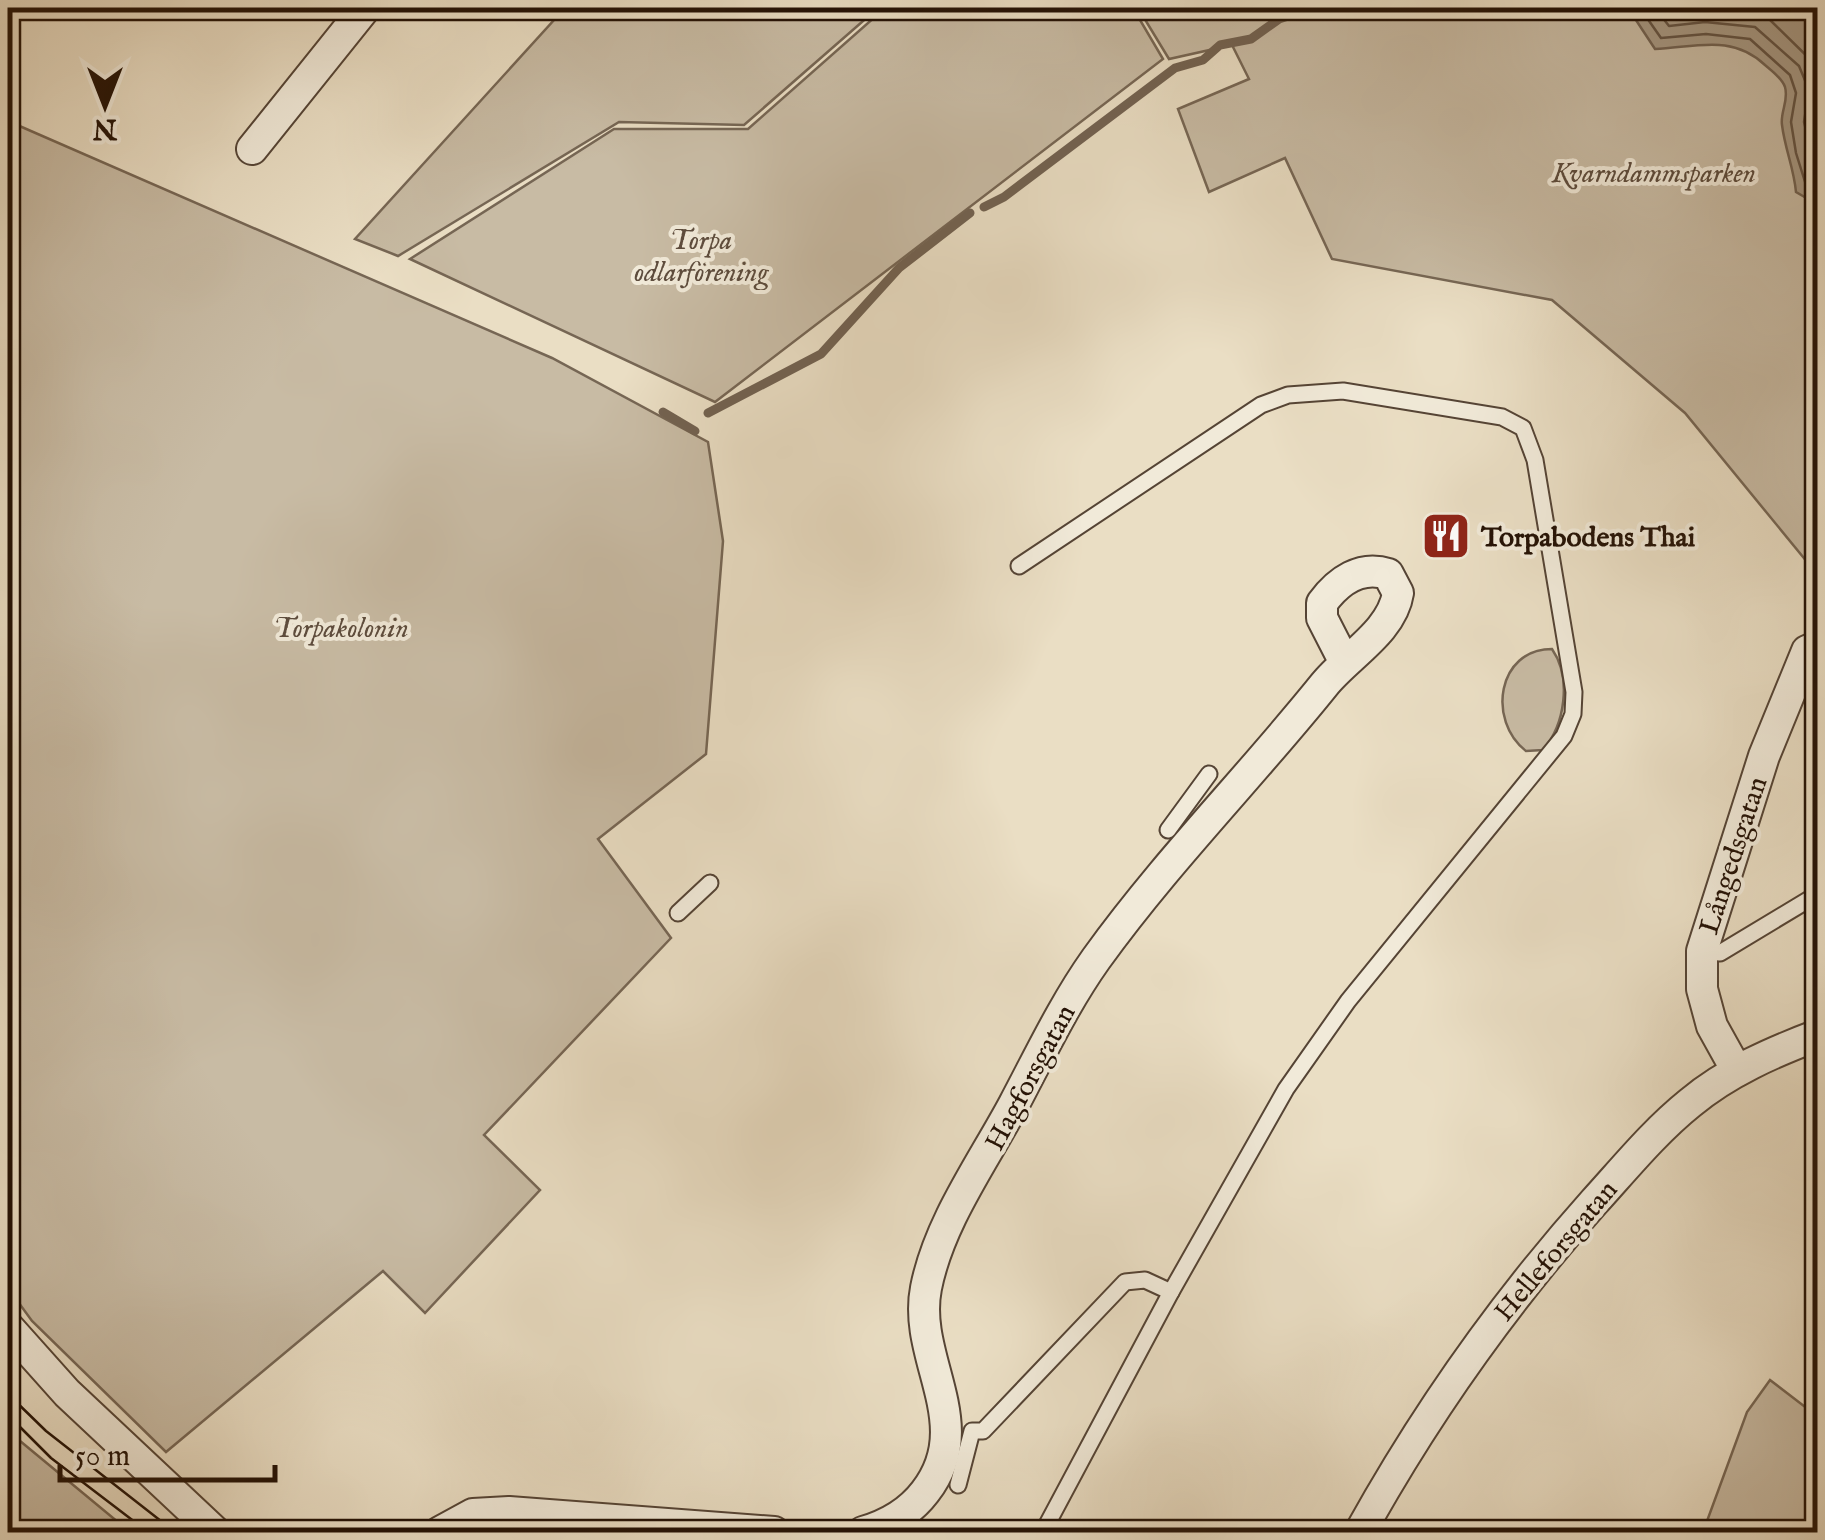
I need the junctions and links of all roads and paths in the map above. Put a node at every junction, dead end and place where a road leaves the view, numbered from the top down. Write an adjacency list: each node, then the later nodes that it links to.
1 (365, 8): 2 (street)
2 (252, 150)
3 (1019, 566): 14 (lane)
4 (1818, 646): 11 (street, Långedsgatan)
5 (1344, 660): 23 (street, Hagforsgatan)
6 (1209, 774): 7 (lane)
7 (1168, 830)
8 (710, 882): 10 (lane)
9 (1818, 894): 11 (lane)
10 (678, 913)
11 (1702, 951): 13 (street, Långedsgatan)
12 (1818, 1035): 13 (street, Helleforsgatan)
13 (1737, 1071): 25 (street, Helleforsgatan)
14 (1170, 1292): 16 (lane); 24 (lane)
15 (8, 1327): 19 (street)
16 (958, 1485)
17 (608, 1526): 18 (street); 21 (street)
18 (690, 1529): 22 (street)
19 (215, 1532): 20 (street)
20 (239, 1532)
21 (440, 1532)
22 (774, 1532)
23 (862, 1532)
24 (1042, 1532)
25 (1360, 1532)

